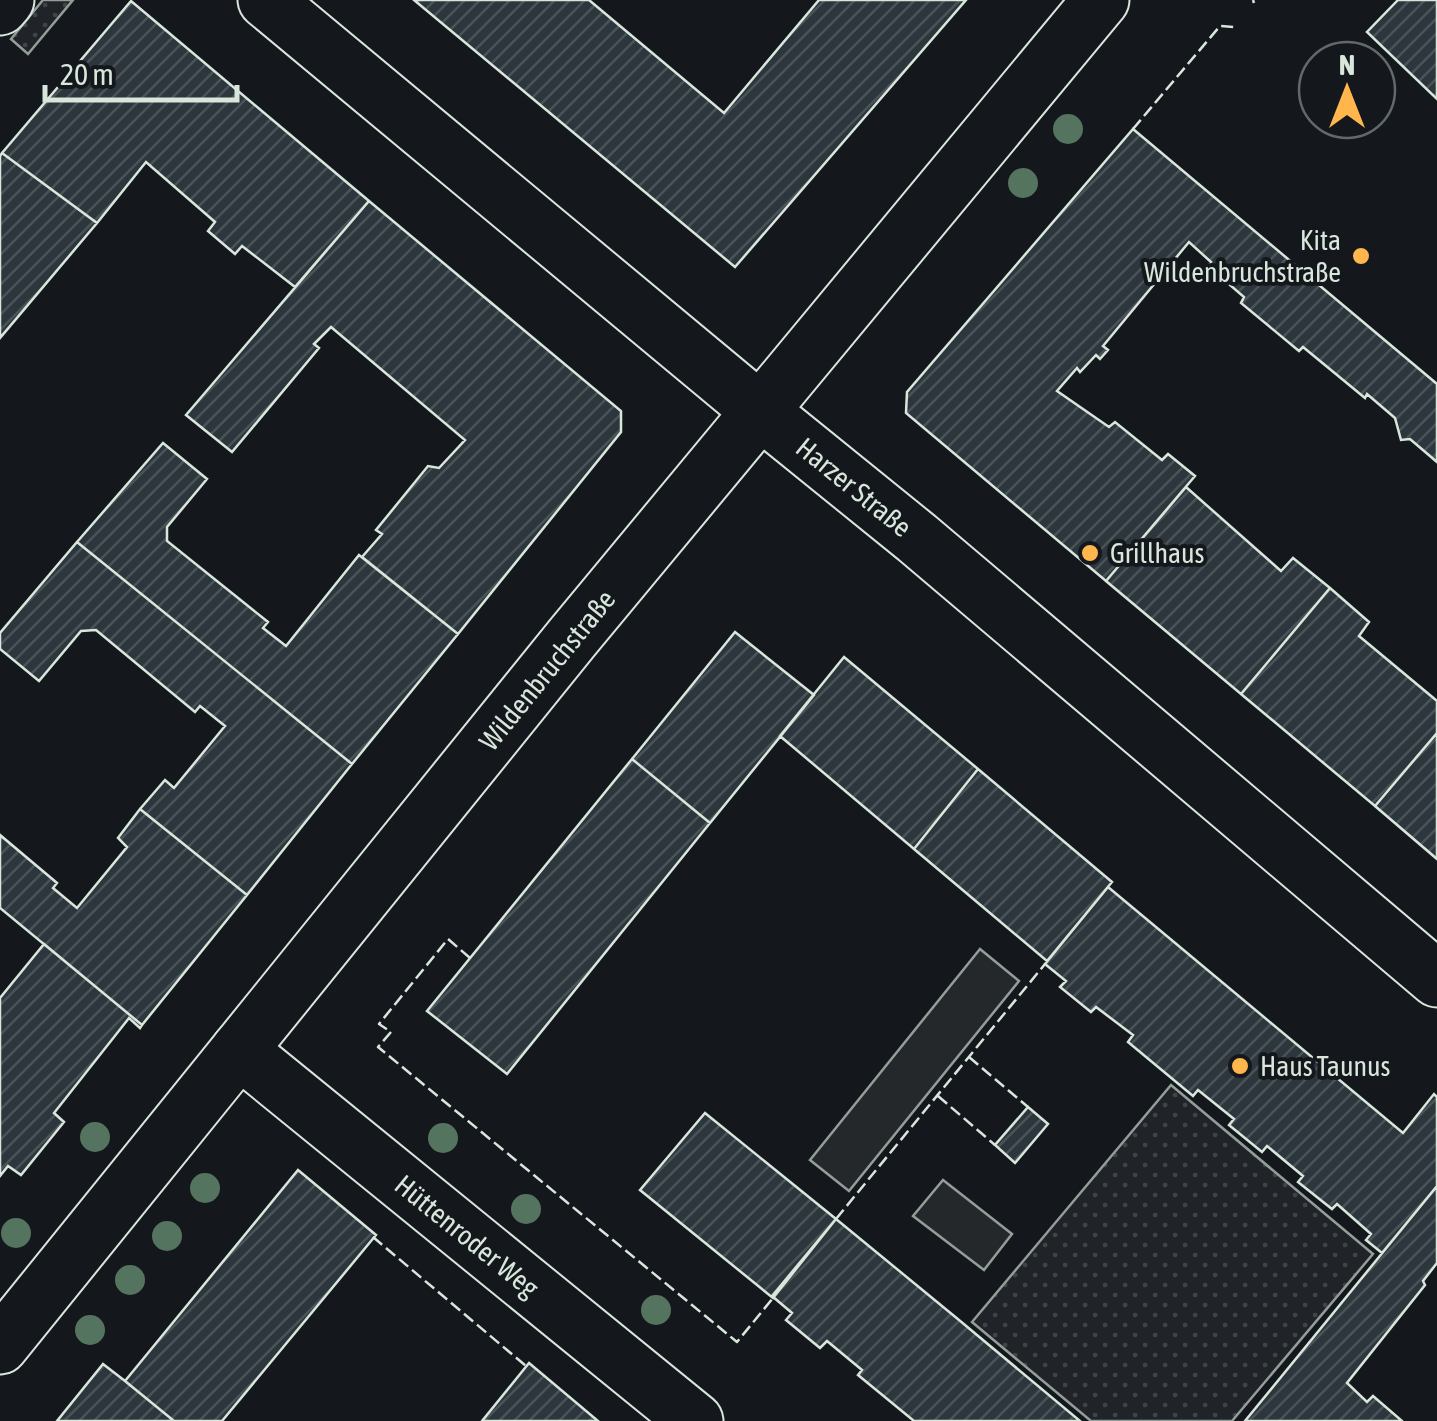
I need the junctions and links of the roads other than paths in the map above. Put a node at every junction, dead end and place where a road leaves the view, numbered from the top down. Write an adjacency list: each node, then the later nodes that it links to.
1 (6, 0): 4 (street)
2 (266, 0): 5 (street, Harzer Straße)
3 (1102, 0): 5 (street, Wildenbruchstraße)
4 (0, 7)
5 (759, 410): 6 (street, Harzer Straße); 7 (street, Wildenbruchstraße)
6 (1437, 979)
7 (239, 1050): 8 (street, Wildenbruchstraße); 9 (street, Hüttenroder Weg)
8 (0, 1346)
9 (694, 1421)

